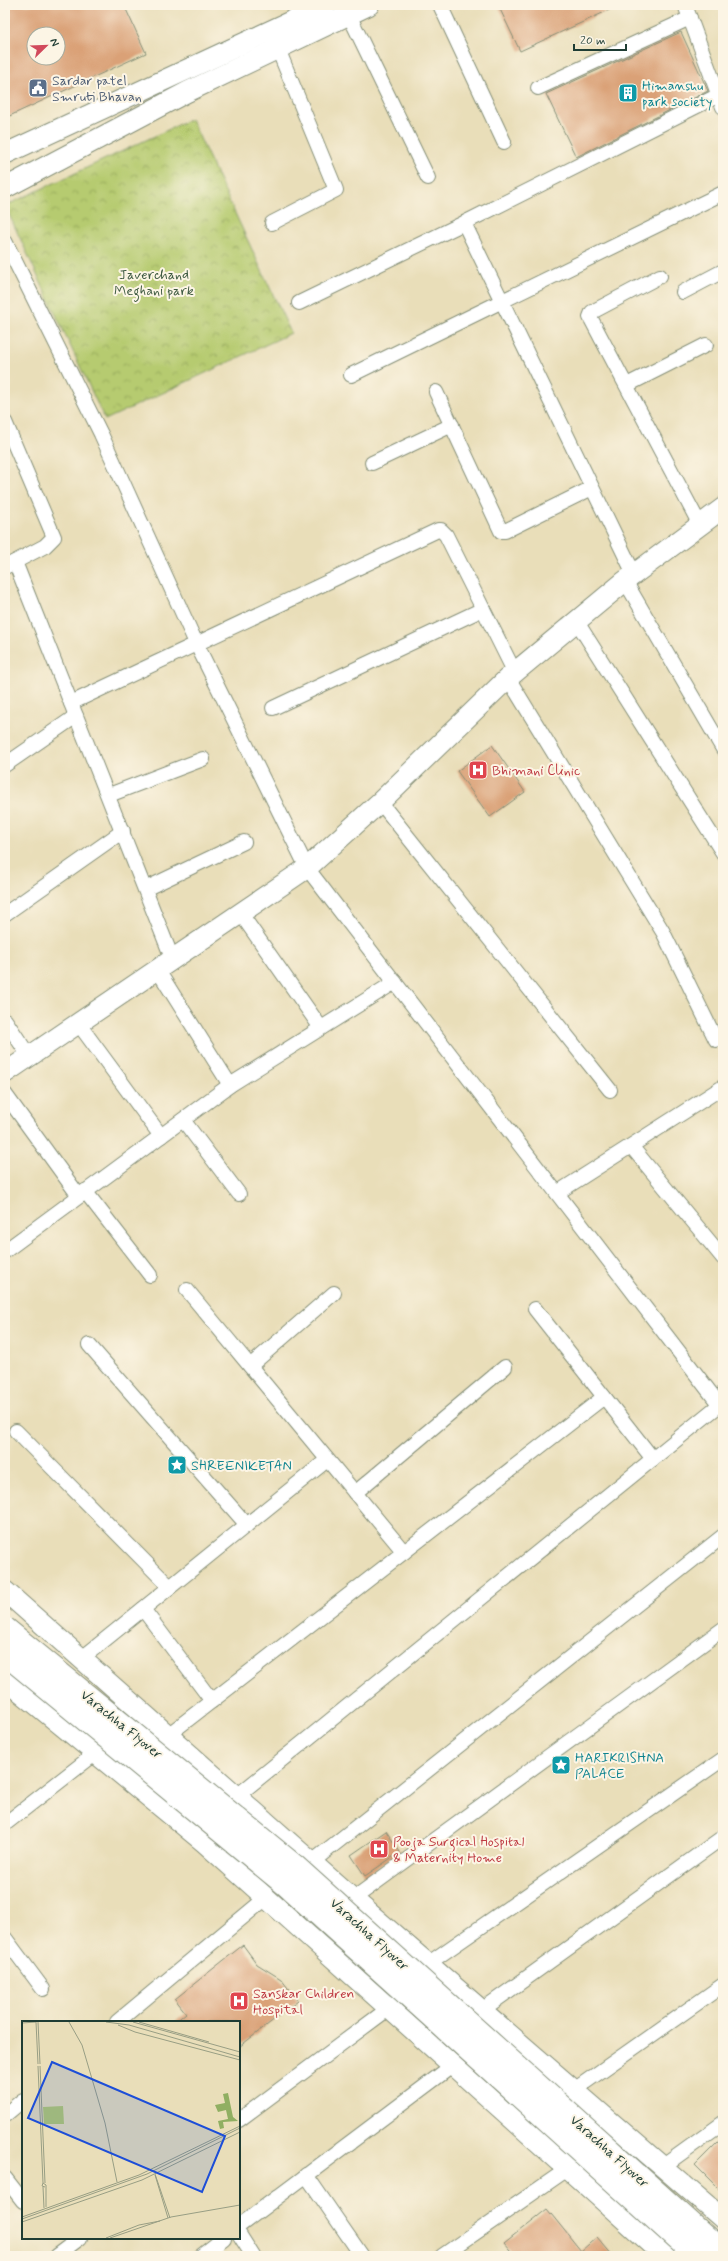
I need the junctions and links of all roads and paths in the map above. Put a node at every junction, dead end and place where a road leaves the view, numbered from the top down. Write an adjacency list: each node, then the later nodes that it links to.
1 (326, 5): 10 (street)
2 (369, 5): 5 (street)
3 (440, 5): 9 (street)
4 (688, 11): 7 (street); 8 (street)
5 (349, 14): 6 (street); 11 (street)
6 (278, 49): 12 (street); 14 (street)
7 (538, 88)
8 (721, 96): 15 (street)
9 (504, 142)
10 (5, 154)
11 (428, 178)
12 (5, 188)
13 (723, 193): 20 (street)
14 (272, 222)
15 (464, 223): 20 (street); 21 (street)
16 (5, 241): 37 (street)
17 (723, 271): 19 (street)
18 (660, 276): 24 (street)
19 (683, 292)
20 (501, 302): 23 (street); 30 (street)
21 (299, 303)
22 (706, 346): 24 (street)
23 (351, 375)
24 (627, 385): 32 (street)
25 (436, 392): 27 (street)
26 (5, 422): 28 (street)
27 (452, 425): 29 (street); 30 (street)
28 (9, 441): 33 (street)
29 (372, 463)
30 (592, 488): 34 (street)
31 (723, 508): 32 (street)
32 (700, 525): 34 (street)
33 (10, 565): 40 (street)
34 (630, 577): 36 (street); 41 (street)
35 (483, 609): 37 (street); 38 (street); 39 (street)
36 (577, 622): 38 (street); 48 (street)
37 (196, 643): 40 (street); 49 (street)
38 (512, 675): 45 (street); 58 (street)
39 (273, 708)
40 (74, 709): 43 (street); 44 (street)
41 (723, 749)
42 (203, 759): 44 (street)
43 (5, 765)
44 (109, 795): 46 (street)
45 (380, 802): 49 (street); 62 (street)
46 (123, 831): 50 (street); 51 (street)
47 (244, 842): 50 (street)
48 (723, 853)
49 (307, 868): 52 (street); 54 (street)
50 (145, 889): 53 (street)
51 (5, 914)
52 (242, 914): 53 (street); 57 (street)
53 (165, 964): 56 (street); 61 (street)
54 (395, 982): 57 (street); 68 (street)
55 (5, 1020): 59 (street)
56 (78, 1022): 59 (street); 66 (street)
57 (321, 1028): 61 (street)
58 (716, 1040)
59 (29, 1056): 60 (street)
60 (5, 1073)
61 (230, 1085): 65 (street)
62 (610, 1090)
63 (721, 1093): 67 (street)
64 (5, 1094): 69 (street)
65 (183, 1120): 66 (street); 70 (street)
66 (161, 1136): 69 (street)
67 (631, 1146): 68 (street); 72 (street)
68 (557, 1193): 81 (street)
69 (82, 1194): 71 (street); 73 (street)
70 (239, 1194)
71 (5, 1250)
72 (723, 1258)
73 (150, 1275)
74 (187, 1290): 78 (street)
75 (334, 1293): 78 (street)
76 (535, 1309): 80 (street)
77 (89, 1345): 86 (street)
78 (250, 1366): 84 (street)
79 (505, 1367): 85 (street)
80 (604, 1397): 83 (street); 88 (street)
81 (721, 1403): 83 (street)
82 (16, 1432): 89 (street)
83 (653, 1459): 103 (street)
84 (327, 1460): 85 (street); 86 (street)
85 (355, 1493): 88 (street)
86 (247, 1525): 89 (street)
87 (723, 1536): 106 (street)
88 (404, 1552): 99 (street)
89 (170, 1587): 91 (street)
90 (5, 1592): 92 (street)
91 (143, 1609): 97 (street); 99 (street)
92 (29, 1612): 95 (street); 97 (street)
93 (5, 1628): 132 (main road, Varachha Flyover, bridge)
94 (723, 1630): 108 (street)
95 (5, 1635)
96 (5, 1654): 139 (main road, Varachha Flyover, bridge)
97 (81, 1659): 100 (street)
98 (5, 1679): 101 (street)
99 (212, 1701): 100 (street)
100 (168, 1735): 103 (street)
101 (96, 1753): 104 (street); 107 (street)
102 (723, 1759): 110 (street)
103 (237, 1796): 106 (street)
104 (5, 1824)
105 (723, 1837): 114 (street)
106 (312, 1862): 108 (street)
107 (266, 1898): 113 (street); 115 (street)
108 (354, 1899): 110 (street)
109 (5, 1938): 112 (street)
110 (429, 1963): 113 (street); 114 (street)
111 (723, 1985): 117 (street)
112 (43, 1989)
113 (388, 2009): 116 (street); 120 (street)
114 (482, 2010): 117 (street)
115 (118, 2021)
116 (452, 2066): 123 (street); 124 (street)
117 (574, 2090): 122 (street)
118 (22, 2101): 119 (street)
119 (5, 2115)
120 (240, 2119)
121 (723, 2123): 122 (street)
122 (662, 2167): 127 (street)
123 (569, 2168): 137 (street); 138 (street)
124 (306, 2175): 128 (street); 136 (street)
125 (5, 2178): 126 (street)
126 (22, 2200)
127 (723, 2219)
128 (240, 2225)
129 (240, 2235): 135 (street)
130 (79, 2239): 133 (street)
131 (223, 2239): 134 (street)
132 (723, 2252)
133 (56, 2256)
134 (201, 2256)
135 (254, 2256)
136 (362, 2256)
137 (442, 2256)
138 (665, 2256)
139 (696, 2256)

